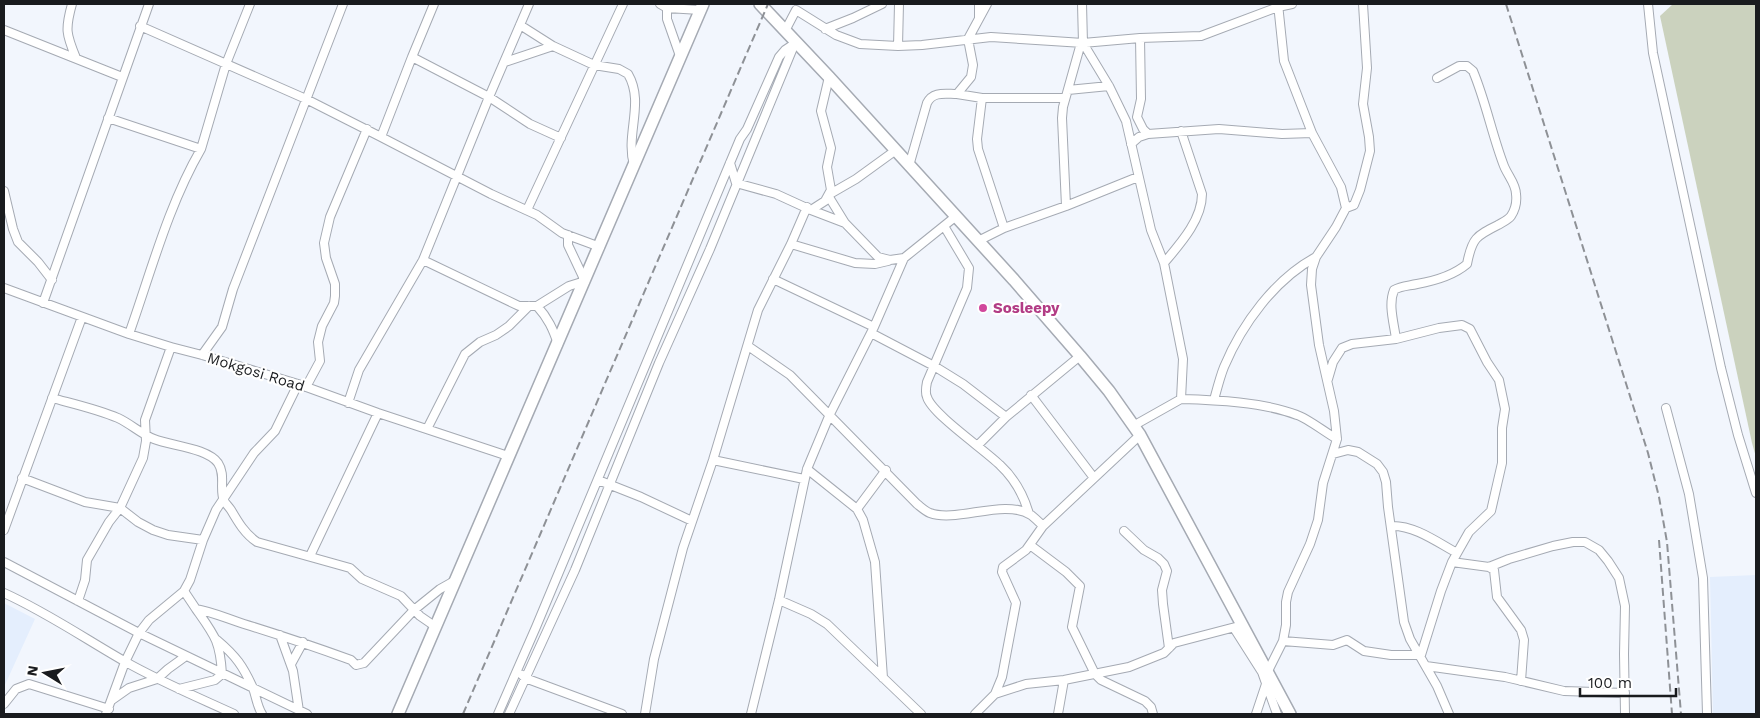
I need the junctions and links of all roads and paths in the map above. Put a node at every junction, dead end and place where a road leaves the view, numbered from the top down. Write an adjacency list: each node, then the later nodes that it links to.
1 (72, 4): 36 (street)
2 (149, 4): 24 (street)
3 (250, 4): 38 (street)
4 (343, 4): 48 (street)
5 (434, 4): 35 (street)
6 (529, 4): 23 (street)
7 (623, 4): 39 (street)
8 (660, 4): 21 (street)
9 (760, 4): 27 (street)
10 (882, 4): 25 (street)
11 (899, 4): 33 (street)
12 (979, 4): 22 (street)
13 (987, 4): 22 (street)
14 (1082, 4): 31 (street)
15 (1292, 4): 18 (street)
16 (1363, 4): 70 (street)
17 (1648, 4): 129 (street)
18 (1278, 5): 28 (street); 54 (street)
19 (702, 7): 21 (street); 34 (street)
20 (798, 7): 25 (street); 27 (street)
21 (667, 8): 34 (street)
22 (979, 17): 29 (street)
23 (520, 25): 32 (street); 37 (street)
24 (140, 26): 38 (street); 40 (street)
25 (825, 29): 33 (street)
26 (4, 30): 36 (street)
27 (785, 30): 30 (street)
28 (1140, 38): 31 (street); 49 (street)
29 (968, 39): 31 (street); 33 (street); 44 (street)
30 (795, 43): 41 (street); 61 (street); 66 (street)
31 (1082, 43): 43 (street); 45 (street)
32 (553, 46): 37 (street); 39 (street)
33 (898, 46)
34 (680, 56): 62 (street)
35 (412, 57): 46 (street); 56 (street)
36 (76, 58): 40 (street)
37 (504, 62): 46 (street)
38 (226, 64): 48 (street); 59 (street)
39 (594, 65): 57 (street); 62 (street)
40 (122, 77): 50 (street)
41 (829, 77): 60 (street); 68 (street)
42 (1436, 78): 95 (street)
43 (1109, 86): 45 (street); 51 (street)
44 (957, 94): 47 (street); 63 (street)
45 (1067, 94): 47 (street); 69 (street)
46 (489, 97): 57 (street); 64 (street)
47 (982, 98): 76 (street)
48 (306, 99): 52 (street); 99 (street)
49 (1138, 117): 51 (street); 55 (street)
50 (108, 118): 59 (street); 87 (street)
51 (1126, 121): 58 (street)
52 (367, 130): 56 (street); 104 (street)
53 (1181, 131): 54 (street); 55 (street); 85 (street)
54 (1312, 133): 70 (street)
55 (1148, 134): 58 (street)
56 (381, 137): 64 (street)
57 (561, 138): 72 (street)
58 (1131, 144): 65 (street)
59 (201, 149): 94 (street)
60 (896, 150): 63 (street); 68 (street)
61 (730, 163): 66 (street); 127 (street)
62 (634, 164): 80 (street)
63 (910, 166): 73 (street)
64 (456, 176): 72 (street); 83 (street)
65 (1138, 177): 69 (street); 85 (street)
66 (736, 183): 71 (street); 128 (street)
67 (4, 191): 87 (street)
68 (830, 196): 71 (street); 74 (street)
69 (1066, 206): 76 (street)
70 (1346, 208): 81 (street)
71 (809, 209): 74 (street); 79 (street)
72 (527, 210): 77 (street)
73 (955, 216): 75 (street); 78 (street)
74 (845, 223): 84 (street)
75 (944, 226): 82 (street); 101 (street)
76 (1004, 228): 78 (street)
77 (568, 235): 80 (street); 88 (street)
78 (978, 241): 100 (street)
79 (791, 244): 84 (street); 86 (street)
80 (600, 247): 88 (street)
81 (1316, 257): 102 (street); 108 (street)
82 (904, 258): 84 (street); 93 (street)
83 (423, 260): 91 (street); 109 (street)
84 (890, 260)
85 (1164, 263): 107 (street)
86 (773, 279): 93 (street); 97 (street)
87 (52, 280): 90 (street)
88 (585, 281): 91 (street); 96 (street)
89 (4, 288): 90 (street, Mokgosi Road)
90 (43, 303): 92 (street, Mokgosi Road)
91 (533, 306): 96 (street); 114 (street)
92 (82, 317): 94 (street, Mokgosi Road); 106 (street)
93 (872, 330): 101 (street); 112 (street)
94 (129, 334): 98 (street, Mokgosi Road)
95 (1396, 339): 102 (street); 141 (street)
96 (558, 344): 120 (street)
97 (748, 346): 112 (street); 121 (street)
98 (171, 347): 99 (street, Mokgosi Road); 116 (street)
99 (202, 355): 103 (street, Mokgosi Road)
100 (1080, 356): 105 (street); 115 (street)
101 (934, 366): 113 (street); 118 (street)
102 (1328, 380): 117 (street)
103 (298, 384): 104 (street, Mokgosi Road); 130 (street)
104 (306, 386): 109 (street, Mokgosi Road)
105 (1031, 395): 113 (street); 125 (street)
106 (52, 398): 116 (street); 124 (street)
107 (1180, 399): 108 (street); 115 (street)
108 (1214, 400): 117 (street)
109 (348, 403): 111 (street, Mokgosi Road)
110 (1666, 408): 201 (street)
111 (378, 413): 114 (street, Mokgosi Road); 142 (street)
112 (830, 414): 122 (street); 123 (street)
113 (1006, 417): 118 (street)
114 (427, 430): 120 (street, Mokgosi Road)
115 (1136, 431): 125 (street); 153 (street)
116 (145, 435): 130 (street); 131 (street)
117 (1337, 439): 119 (street)
118 (978, 445): 133 (street)
119 (1333, 454): 136 (street); 159 (street)
120 (508, 456): 146 (street)
121 (713, 460): 126 (street); 134 (street)
122 (807, 469): 126 (street); 132 (street)
123 (886, 470): 132 (street); 133 (street)
124 (22, 478): 131 (street); 137 (street)
125 (1094, 478): 135 (street)
126 (804, 479): 149 (street)
127 (598, 480): 128 (street); 167 (street)
128 (610, 485): 134 (street); 170 (street)
129 (1756, 493)
130 (224, 500): 139 (street); 142 (street)
131 (120, 508): 139 (street); 150 (street)
132 (857, 509): 171 (street)
133 (1029, 514): 135 (street)
134 (692, 521): 190 (street)
135 (1042, 526): 140 (street)
136 (1391, 526): 141 (street); 161 (street)
137 (4, 530)
138 (1124, 531): 160 (street)
139 (203, 540): 147 (street)
140 (1030, 545): 169 (street); 179 (street)
141 (1457, 553): 144 (street)
142 (310, 556): 152 (street)
143 (4, 562): 150 (street)
144 (1452, 562): 145 (street); 161 (street)
145 (1489, 567): 174 (street); 178 (street)
146 (456, 580): 152 (street); 154 (street)
147 (184, 591): 151 (street); 155 (street)
148 (4, 593): 163 (street)
149 (779, 600): 171 (street); 191 (street)
150 (78, 601): 155 (street)
151 (196, 610): 156 (street); 157 (street)
152 (414, 610): 154 (street); 158 (street)
153 (1239, 627): 160 (street); 166 (street); 175 (street)
154 (436, 628): 186 (street)
155 (140, 633): 162 (street); 163 (street)
156 (280, 634): 158 (street); 164 (street)
157 (217, 640): 168 (street); 176 (street)
158 (304, 642): 164 (street)
159 (1283, 642): 161 (street); 166 (street)
160 (1169, 648): 169 (street)
161 (1421, 655): 165 (street)
162 (186, 656): 168 (street); 172 (street)
163 (125, 662): 172 (street); 180 (street)
164 (291, 664): 183 (street)
165 (1426, 666): 174 (street); 199 (street)
166 (1268, 671): 175 (street); 198 (street)
167 (517, 672): 170 (street); 187 (street)
168 (222, 674): 176 (street); 177 (street)
169 (1095, 674): 173 (street); 195 (street)
170 (526, 678): 188 (street); 189 (street)
171 (883, 678): 192 (street)
172 (157, 679): 177 (street); 180 (street)
173 (1064, 680): 179 (street); 194 (street)
174 (1521, 681): 178 (street)
175 (1266, 684): 196 (street); 197 (street)
176 (253, 688): 183 (street); 185 (street)
177 (179, 689): 184 (street)
178 (1625, 693): 200 (street)
179 (995, 694): 193 (street)
180 (112, 700): 182 (street)
181 (4, 704): 182 (street)
182 (107, 712)
183 (303, 712)
184 (234, 714)
185 (262, 714)
186 (398, 714)
187 (498, 714)
188 (509, 714)
189 (622, 714)
190 (645, 714)
191 (752, 714)
192 (921, 714)
193 (975, 714)
194 (1058, 714)
195 (1153, 714)
196 (1256, 714)
197 (1278, 714)
198 (1290, 714)
199 (1449, 714)
200 (1625, 714)
201 (1707, 714)

